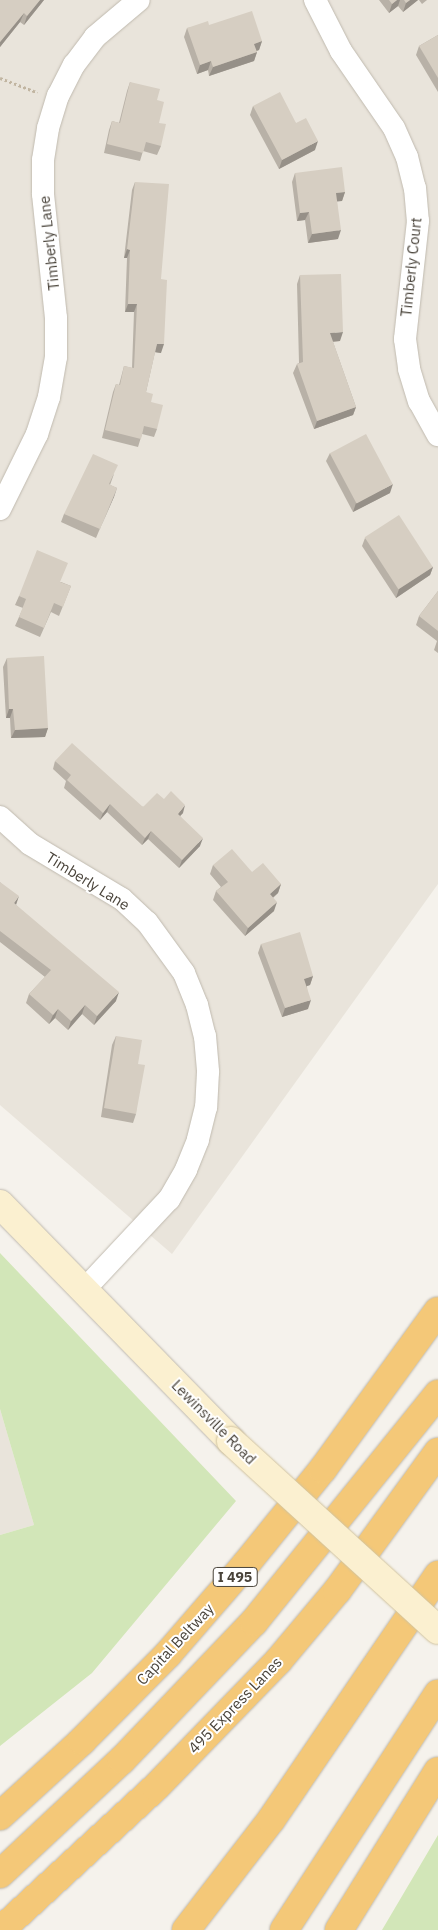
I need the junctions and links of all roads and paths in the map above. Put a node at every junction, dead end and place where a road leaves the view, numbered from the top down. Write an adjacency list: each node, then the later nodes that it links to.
1 (139, 0): 4 (street, Timberly Lane)
2 (315, 0): 5 (street, Timberly Court)
3 (0, 78): 4 (path)
4 (58, 98): 6 (street, Timberly Lane)
5 (438, 434)
6 (0, 509)
7 (0, 817): 9 (street, Timberly Lane)
8 (0, 1204): 9 (main road, Lewinsville Road)
9 (84, 1291): 14 (main road, Lewinsville Road, bridge)
10 (438, 1310): 17 (highway, Capital Beltway / I 495)
11 (438, 1394): 19 (highway)
12 (438, 1452): 20 (highway, 495 Express Lanes)
13 (438, 1575): 18 (highway)
14 (438, 1630)
15 (438, 1694): 23 (highway)
16 (438, 1771): 24 (highway)
17 (0, 1816)
18 (271, 1820): 21 (highway); 22 (highway)
19 (0, 1874)
20 (1, 1930)
21 (186, 1930)
22 (204, 1930)
23 (284, 1930)
24 (339, 1930)

